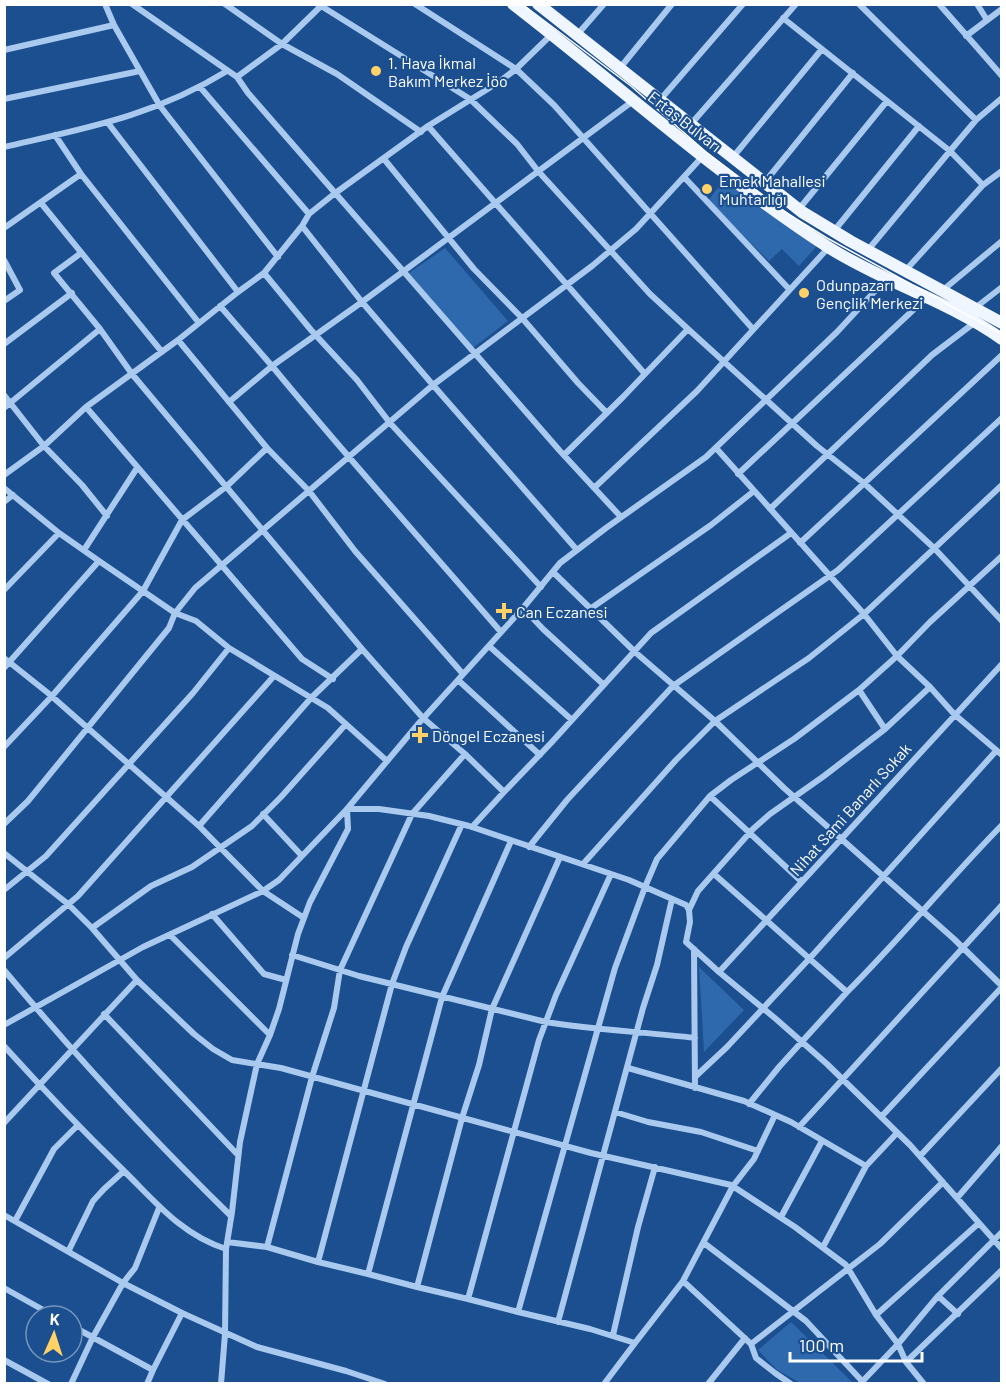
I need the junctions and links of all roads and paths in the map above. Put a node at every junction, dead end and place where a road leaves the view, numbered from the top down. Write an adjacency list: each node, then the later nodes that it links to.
1 (105, 4): 18 (street)
2 (132, 4): 28 (street)
3 (225, 4): 22 (street)
4 (415, 4): 26 (street)
5 (513, 4): 19 (main road, Ertaş Bulvarı)
6 (538, 4): 20 (main road, Ertaş Bulvarı)
7 (604, 4): 20 (street)
8 (672, 4): 25 (street)
9 (743, 4): 37 (street)
10 (795, 4): 16 (street)
11 (859, 4): 40 (street)
12 (939, 4): 21 (street)
13 (977, 4): 17 (street)
14 (320, 5): 22 (street); 35 (street)
15 (1002, 9): 17 (street)
16 (783, 18): 23 (street); 42 (street)
17 (987, 20): 21 (street)
18 (114, 25): 24 (street); 27 (street)
19 (552, 34): 26 (street); 36 (main road, Ertaş Bulvarı)
20 (577, 35): 25 (main road, Ertaş Bulvarı)
21 (966, 36): 30 (street)
22 (282, 44): 31 (street); 45 (street)
23 (822, 49): 29 (street); 51 (street)
24 (4, 50)
25 (620, 68): 37 (main road, Ertaş Bulvarı)
26 (516, 69): 35 (street); 47 (street)
27 (140, 71): 34 (street); 39 (street)
28 (227, 71): 31 (street); 32 (street)
29 (853, 73): 38 (street); 57 (street)
30 (1002, 76)
31 (237, 77): 59 (street)
32 (200, 87): 39 (street); 64 (street)
33 (1002, 98): 40 (street)
34 (4, 99)
35 (470, 99): 43 (street); 53 (street)
36 (633, 100): 47 (street); 50 (main road, Ertaş Bulvarı)
37 (660, 100): 42 (main road, Ertaş Bulvarı)
38 (887, 101): 44 (street); 62 (street)
39 (160, 106): 41 (street); 74 (street)
40 (976, 120): 49 (street)
41 (108, 123): 46 (street); 84 (street)
42 (691, 124): 51 (main road, Ertaş Bulvarı)
43 (428, 126): 45 (street); 61 (street)
44 (919, 126): 49 (street); 67 (street)
45 (421, 132): 52 (street)
46 (55, 135): 48 (street); 55 (street)
47 (583, 137): 53 (street); 63 (street)
48 (4, 147)
49 (950, 151): 58 (street); 72 (street)
50 (703, 156): 56 (street); 70 (main road, Ertaş Bulvarı)
51 (732, 158): 57 (main road, Ertaş Bulvarı)
52 (384, 159): 59 (street); 68 (street)
53 (538, 171): 61 (street); 71 (street)
54 (1002, 171): 58 (street)
55 (81, 174): 60 (street); 92 (street)
56 (684, 177): 63 (street); 82 (street)
57 (764, 183): 62 (main road, Ertaş Bulvarı)
58 (983, 185): 77 (street)
59 (334, 194): 64 (street); 76 (street)
60 (41, 203): 66 (street); 73 (street)
61 (494, 203): 68 (street); 80 (street)
62 (799, 210): 67 (main road, Ertaş Bulvarı)
63 (651, 213): 71 (street); 95 (street)
64 (309, 214): 65 (street)
65 (302, 226): 74 (street); 88 (street)
66 (4, 228)
67 (834, 232): 72 (main road, Ertaş Bulvarı)
68 (448, 237): 76 (street); 91 (street)
69 (1002, 242): 83 (street)
70 (829, 247): 79 (main road, Ertaş Bulvarı); 82 (street)
71 (611, 250): 80 (street); 97 (street)
72 (867, 251): 77 (main road, Ertaş Bulvarı)
73 (81, 253): 85 (street); 102 (street)
74 (278, 257): 78 (street)
75 (4, 260): 87 (street)
76 (404, 270): 88 (street); 103 (street)
77 (905, 271): 83 (main road, Ertaş Bulvarı)
78 (264, 273): 84 (street); 98 (street)
79 (887, 278): 86 (main road, Ertaş Bulvarı); 111 (street)
80 (566, 285): 91 (street); 108 (street)
81 (1002, 286): 90 (street)
82 (789, 290): 95 (street)
83 (942, 291): 90 (main road, Ertaş Bulvarı)
84 (238, 292): 89 (street)
85 (72, 293): 96 (street); 101 (street)
86 (926, 298): 93 (main road, Ertaş Bulvarı); 119 (street)
87 (4, 301)
88 (362, 302): 98 (street); 109 (street)
89 (220, 306): 92 (street); 106 (street)
90 (975, 308): 94 (main road, Ertaş Bulvarı)
91 (522, 318): 103 (street); 116 (street)
92 (199, 322): 100 (street)
93 (974, 323): 99 (main road, Ertaş Bulvarı); 123 (street)
94 (1002, 323)
95 (752, 328): 105 (street)
96 (99, 329): 107 (street); 113 (street)
97 (688, 329): 105 (street); 108 (street)
98 (315, 335): 106 (street); 118 (street)
99 (1002, 339)
100 (178, 340): 102 (street); 112 (street)
101 (4, 344)
102 (162, 352): 107 (street)
103 (476, 354): 109 (street); 124 (street)
104 (1002, 355): 129 (street)
105 (724, 362): 111 (street); 133 (street)
106 (272, 366): 112 (street); 125 (street)
107 (132, 374): 114 (street); 131 (street)
108 (645, 374): 116 (street)
109 (432, 385): 118 (street); 149 (street)
110 (4, 395): 113 (street)
111 (767, 400): 119 (street); 122 (street)
112 (229, 402): 121 (street)
113 (11, 403): 115 (street); 120 (street)
114 (86, 407): 120 (street); 126 (street)
115 (4, 408)
116 (607, 413): 124 (street)
117 (1002, 418): 139 (street)
118 (390, 423): 125 (street); 156 (street)
119 (792, 423): 123 (street); 127 (street)
120 (44, 446): 128 (street); 140 (street)
121 (267, 448): 131 (street); 134 (street)
122 (716, 448): 127 (street); 141 (street)
123 (826, 453): 129 (street); 138 (street)
124 (564, 455): 133 (street)
125 (350, 456): 134 (street); 164 (street)
126 (137, 468): 140 (street); 142 (street)
127 (738, 474): 135 (street)
128 (4, 476)
129 (865, 484): 139 (street); 146 (street)
130 (1002, 485): 147 (street)
131 (227, 486): 142 (street); 143 (street)
132 (4, 488): 136 (street)
133 (594, 488): 141 (street)
134 (309, 491): 143 (street); 172 (street)
135 (754, 491): 138 (street); 160 (street)
136 (13, 495): 137 (street); 144 (street)
137 (4, 502)
138 (770, 508): 145 (street)
139 (897, 515): 147 (street); 154 (street)
140 (107, 516): 148 (street)
141 (621, 517): 149 (street)
142 (182, 520): 152 (street); 158 (street)
143 (264, 530): 152 (street); 167 (street)
144 (59, 532): 148 (street); 155 (street)
145 (791, 533): 146 (street); 168 (street)
146 (800, 543): 154 (street)
147 (935, 549): 157 (street); 162 (street)
148 (84, 550): 151 (street)
149 (577, 550): 153 (street)
150 (1002, 556): 157 (street)
151 (99, 561): 158 (street); 170 (street)
152 (221, 565): 161 (street); 174 (street)
153 (553, 572): 156 (street); 160 (street)
154 (830, 576): 162 (street); 177 (street)
155 (5, 587)
156 (541, 587): 159 (street)
157 (970, 587): 163 (street); 169 (street)
158 (142, 591): 161 (street); 180 (street)
159 (523, 608): 164 (street); 176 (street)
160 (590, 609): 168 (street)
161 (175, 613): 166 (street); 187 (street)
162 (864, 614): 169 (street); 185 (street)
163 (1002, 621)
164 (501, 632): 165 (street)
165 (489, 646): 172 (street); 184 (street)
166 (229, 648): 173 (street); 195 (street)
167 (362, 649): 174 (street); 183 (street)
168 (635, 652): 176 (street); 177 (street)
169 (897, 656): 178 (street); 179 (street)
170 (6, 663): 180 (street)
171 (1002, 664): 182 (street, Nihat Sami Banarlı Sokak)
172 (463, 674): 175 (street)
173 (274, 676): 181 (street); 199 (street)
174 (333, 679): 181 (street)
175 (458, 680): 183 (street); 192 (street)
176 (604, 685): 184 (street)
177 (673, 686): 185 (street); 211 (street)
178 (930, 687): 182 (street); 188 (street)
179 (859, 690): 188 (street); 194 (street)
180 (52, 696): 187 (street); 189 (street)
181 (311, 698): 186 (street); 206 (street)
182 (954, 714): 190 (street); 209 (street, Nihat Sami Banarlı Sokak)
183 (423, 718): 191 (street); 193 (street)
184 (572, 720): 192 (street)
185 (715, 721): 194 (street); 216 (street)
186 (345, 724): 193 (street); 201 (street)
187 (87, 728): 195 (street); 203 (street)
188 (885, 729): 198 (street)
189 (4, 747)
190 (999, 753): 220 (street)
191 (465, 754): 196 (street); 202 (street)
192 (540, 754): 196 (street)
193 (387, 761): 200 (street)
194 (756, 762): 197 (street); 198 (street)
195 (129, 764): 199 (street); 217 (street)
196 (504, 792): 207 (street)
197 (710, 796): 208 (street); 222 (street)
198 (794, 797): 208 (street); 209 (street)
199 (166, 798): 206 (street); 226 (street)
200 (347, 809): 202 (street); 214 (street); 231 (street)
201 (263, 814): 212 (street); 214 (street)
202 (412, 814): 204 (street); 242 (street)
203 (4, 824)
204 (462, 824): 207 (street); 246 (street)
205 (1002, 825): 229 (street)
206 (200, 826): 212 (street)
207 (472, 827): 210 (street)
208 (750, 833): 219 (street); 221 (street)
209 (841, 839): 220 (street); 221 (street, Nihat Sami Banarlı Sokak)
210 (511, 841): 211 (street); 249 (street)
211 (529, 847): 215 (street)
212 (221, 848): 224 (street); 233 (street)
213 (4, 853): 217 (street)
214 (302, 856): 224 (street)
215 (560, 857): 216 (street); 252 (street)
216 (584, 864): 218 (street)
217 (27, 871): 223 (street); 226 (street)
218 (611, 874): 222 (street); 254 (street)
219 (714, 874): 228 (street); 232 (street)
220 (882, 875): 229 (street); 239 (street)
221 (802, 882): 232 (street, Nihat Sami Banarlı Sokak)
222 (645, 887): 225 (street); 256 (street)
223 (4, 890)
224 (263, 891): 230 (street); 231 (street)
225 (672, 899): 228 (street); 257 (street)
226 (68, 904): 233 (street); 238 (street)
227 (1002, 904): 235 (street)
228 (689, 910): 236 (street)
229 (922, 911): 235 (street); 248 (street)
230 (212, 914): 234 (street); 245 (street)
231 (304, 918): 237 (street)
232 (767, 921): 239 (street); 243 (street, Nihat Sami Banarlı Sokak)
233 (93, 928): 240 (street)
234 (170, 935): 240 (street); 258 (street)
235 (962, 948): 247 (street); 268 (street)
236 (694, 949): 243 (street); 259 (street)
237 (292, 955): 242 (street); 245 (street)
238 (4, 958)
239 (810, 958): 248 (street); 251 (street)
240 (119, 961): 244 (street); 250 (street)
241 (4, 970): 250 (street)
242 (340, 970): 246 (street); 267 (street)
243 (719, 972): 251 (street)
244 (137, 980): 253 (street); 263 (street)
245 (285, 980): 258 (street)
246 (392, 984): 249 (street); 271 (street)
247 (1002, 986): 277 (street)
248 (847, 992): 260 (street)
249 (442, 997): 252 (street); 273 (street)
250 (36, 1008): 255 (street); 262 (street)
251 (762, 1008): 260 (street); 266 (street)
252 (492, 1009): 254 (street); 276 (street)
253 (104, 1014): 262 (street); 287 (street)
254 (546, 1022): 256 (street); 281 (street)
255 (4, 1025)
256 (598, 1029): 257 (street); 284 (street)
257 (637, 1032): 259 (street); 264 (street)
258 (270, 1035): 263 (street)
259 (695, 1038): 266 (street)
260 (802, 1042): 268 (street); 272 (street)
261 (4, 1046): 269 (street)
262 (72, 1050): 269 (street); 298 (street)
263 (256, 1064): 267 (street); 287 (street)
264 (628, 1068): 270 (street); 274 (street)
265 (1002, 1068): 289 (street)
266 (696, 1076): 270 (street)
267 (312, 1077): 271 (street); 306 (street)
268 (842, 1079): 277 (street); 280 (street)
269 (41, 1084): 278 (street); 279 (street)
270 (695, 1088): 272 (street)
271 (362, 1091): 273 (street); 310 (street)
272 (749, 1104): 275 (street)
273 (414, 1105): 276 (street); 313 (street)
274 (615, 1113): 286 (street); 288 (street)
275 (775, 1115): 280 (street); 286 (street)
276 (462, 1118): 281 (street); 316 (street)
277 (881, 1118): 282 (street)
278 (4, 1123)
279 (77, 1126): 292 (street); 300 (street)
280 (799, 1127): 283 (street)
281 (515, 1131): 284 (street); 319 (street)
282 (897, 1133): 289 (street); 290 (street)
283 (822, 1141): 290 (street); 299 (street)
284 (564, 1144): 288 (street); 322 (street)
285 (1002, 1146): 295 (street)
286 (758, 1150): 294 (street)
287 (238, 1155): 298 (street)
288 (604, 1155): 291 (street); 326 (street)
289 (920, 1156): 293 (street)
290 (866, 1166): 307 (street)
291 (655, 1167): 294 (street); 329 (street)
292 (124, 1171): 296 (street); 308 (street)
293 (943, 1182): 295 (street); 311 (street)
294 (733, 1186): 299 (street); 304 (street)
295 (957, 1198): 301 (street)
296 (159, 1208): 305 (street); 315 (street)
297 (4, 1215): 300 (street)
298 (231, 1216): 305 (street)
299 (781, 1217): 307 (street)
300 (15, 1221): 308 (street)
301 (979, 1223): 303 (street); 325 (street)
302 (1002, 1232): 303 (street)
303 (993, 1240): 309 (street); 318 (street)
304 (704, 1243): 314 (street); 321 (street)
305 (226, 1245): 306 (street); 328 (street)
306 (267, 1247): 310 (street)
307 (823, 1247): 311 (street)
308 (69, 1250): 315 (street)
309 (1002, 1250)
310 (318, 1262): 313 (street)
311 (849, 1270): 321 (street); 325 (street)
312 (1002, 1270): 324 (street)
313 (368, 1274): 316 (street)
314 (683, 1281): 331 (street); 332 (street)
315 (123, 1283): 323 (street); 330 (street)
316 (417, 1287): 319 (street)
317 (4, 1288): 320 (street)
318 (938, 1296): 324 (street); 334 (street)
319 (468, 1299): 322 (street)
320 (33, 1304)
321 (794, 1311): 333 (street); 338 (street)
322 (518, 1312): 326 (street)
323 (182, 1313): 328 (street); 337 (street)
324 (958, 1314): 336 (street)
325 (876, 1315): 334 (street)
326 (558, 1322): 329 (street)
327 (84, 1332): 330 (street)
328 (225, 1334): 342 (street); 343 (street)
329 (613, 1335): 332 (street)
330 (93, 1337): 337 (street); 340 (street)
331 (745, 1338): 333 (street); 345 (street)
332 (635, 1343): 344 (street)
333 (751, 1344): 346 (street)
334 (898, 1344): 336 (street); 338 (street)
335 (5, 1361): 339 (street)
336 (906, 1362): 347 (street)
337 (153, 1370): 341 (street)
338 (861, 1382)
339 (48, 1383)
340 (71, 1383)
341 (147, 1383)
342 (221, 1383)
343 (385, 1383)
344 (604, 1383)
345 (708, 1383)
346 (791, 1383)
347 (924, 1383)

